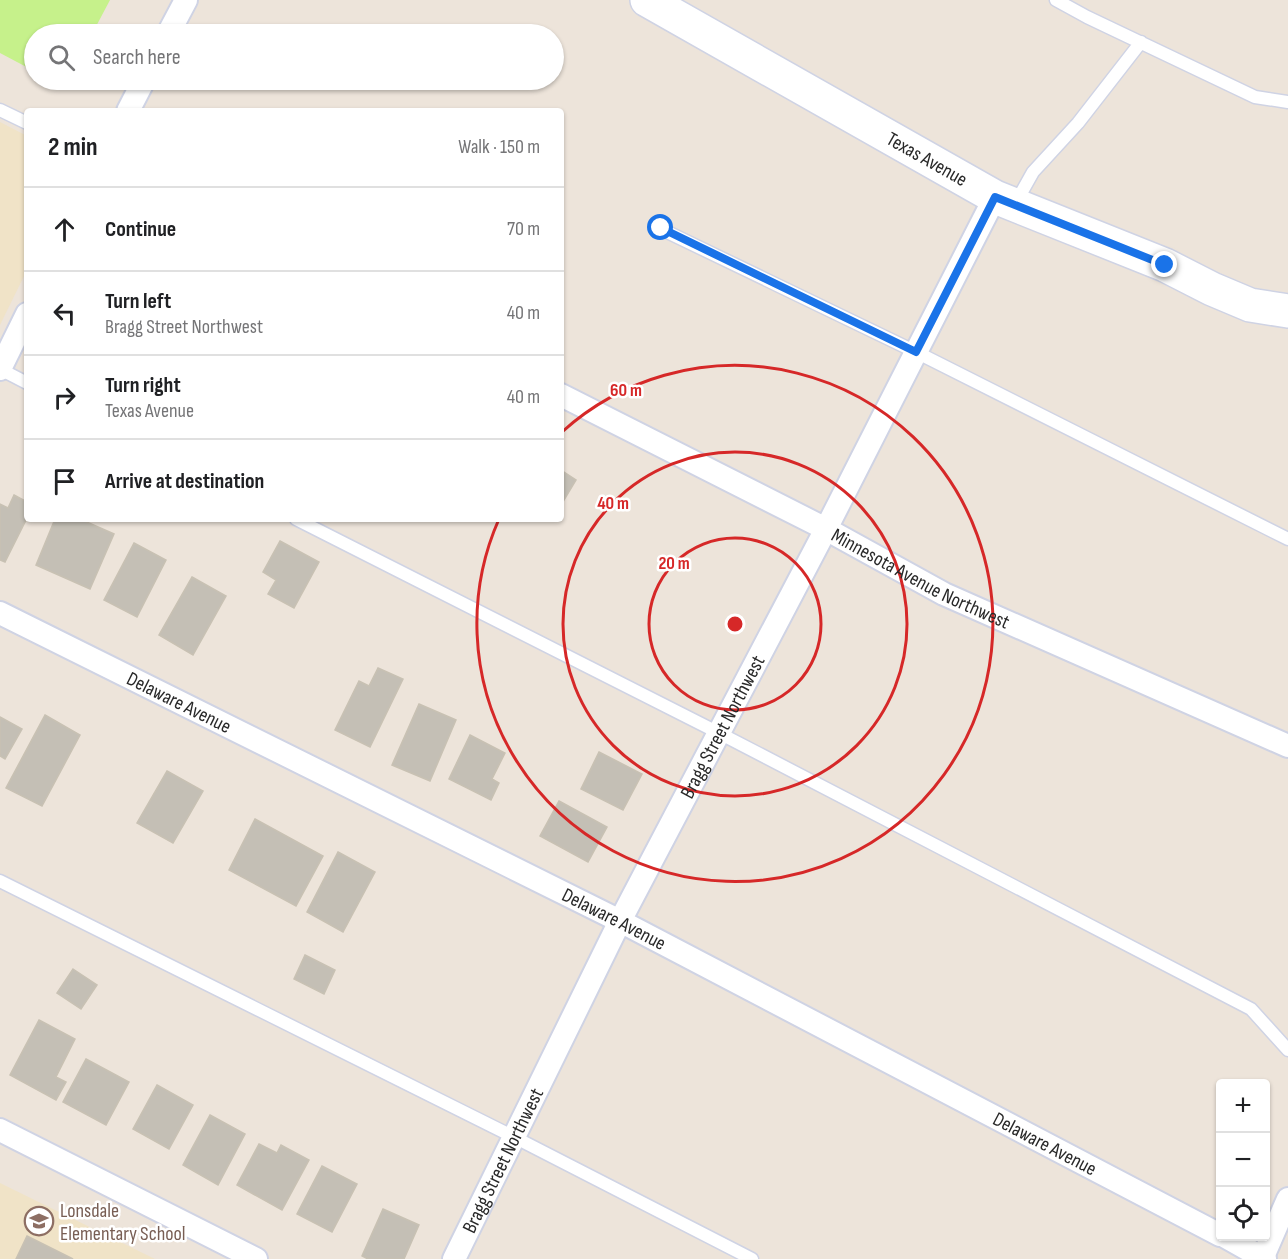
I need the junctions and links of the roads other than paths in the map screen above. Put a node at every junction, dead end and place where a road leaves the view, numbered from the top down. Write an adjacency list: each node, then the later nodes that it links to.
1 (186, 0): 4 (street)
2 (647, 0): 11 (street, Texas Avenue)
3 (1056, 0): 5 (lane)
4 (173, 24)
5 (1141, 42): 7 (lane); 11 (lane)
6 (139, 90): 8 (street)
7 (1288, 102)
8 (130, 108)
9 (0, 110): 10 (lane)
10 (24, 122)
11 (1005, 201): 13 (street, Texas Avenue); 15 (street, Bragg Street Northwest)
12 (661, 228): 15 (lane)
13 (1288, 311)
14 (24, 320): 16 (street)
15 (916, 352): 20 (street, Bragg Street Northwest); 21 (lane)
16 (0, 369): 17 (lane)
17 (24, 381)
18 (564, 396): 20 (street, Minnesota Avenue Northwest)
19 (302, 522): 23 (lane)
20 (826, 529): 23 (street, Bragg Street Northwest); 24 (street, Minnesota Avenue Northwest)
21 (1288, 539)
22 (0, 613): 26 (street, Delaware Avenue)
23 (719, 732): 26 (street, Bragg Street Northwest); 27 (lane)
24 (1288, 746)
25 (0, 881): 29 (lane)
26 (620, 921): 29 (street, Bragg Street Northwest); 31 (street, Delaware Avenue)
27 (1288, 1050)
28 (0, 1130): 34 (street)
29 (514, 1137): 35 (street, Bragg Street Northwest); 36 (lane)
30 (1288, 1199): 33 (street)
31 (1216, 1232)
32 (1233, 1241): 33 (street, Delaware Avenue)
33 (1263, 1258)
34 (256, 1259)
35 (454, 1259)
36 (752, 1259)

